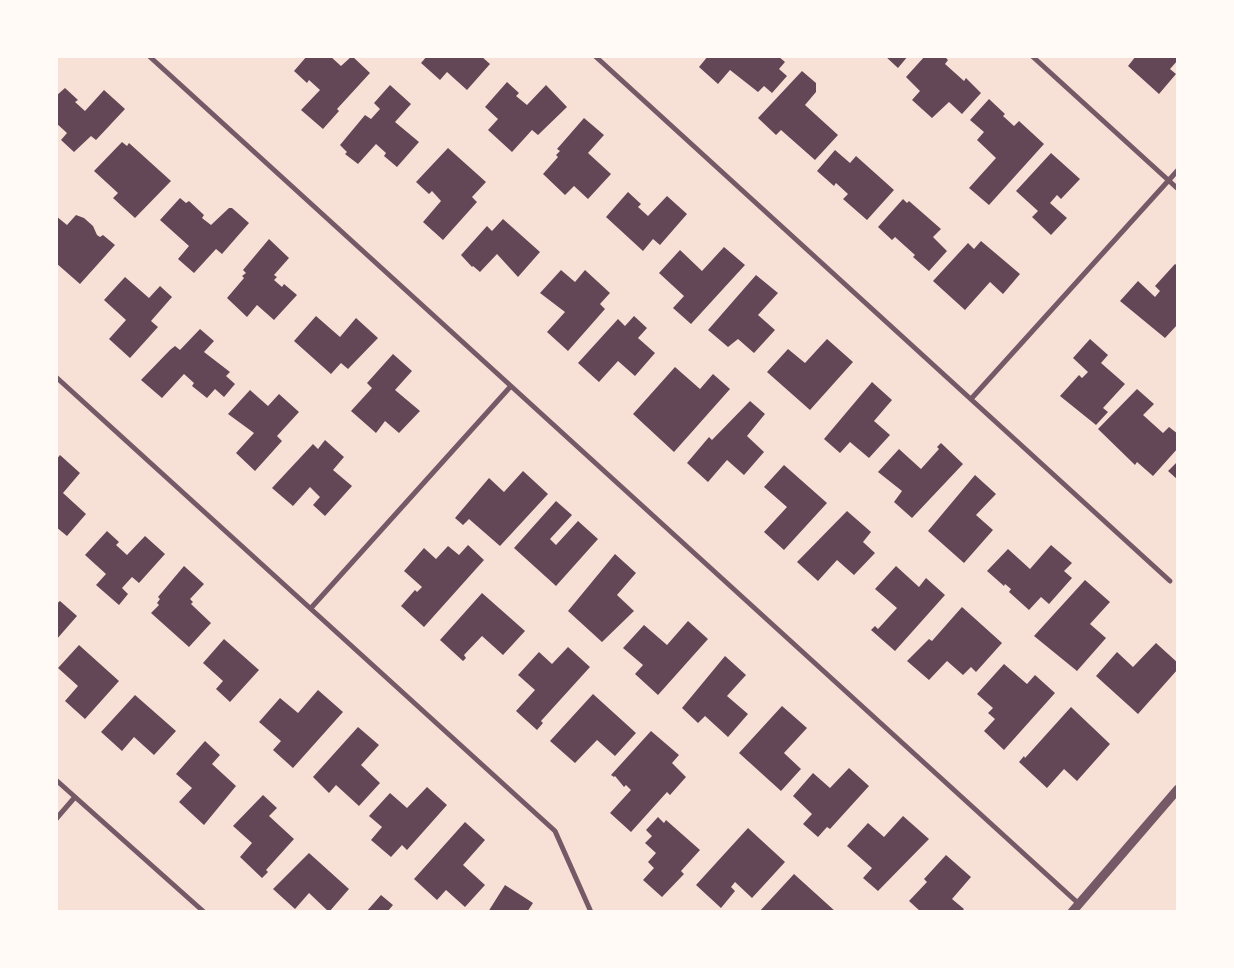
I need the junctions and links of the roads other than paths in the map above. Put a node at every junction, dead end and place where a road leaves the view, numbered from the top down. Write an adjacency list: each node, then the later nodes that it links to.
1 (149, 56): 8 (street)
2 (595, 56): 9 (street)
3 (1032, 56): 5 (street)
4 (1178, 170): 5 (street)
5 (1169, 180): 6 (street); 9 (street)
6 (1178, 189)
7 (56, 377): 11 (street)
8 (511, 386): 11 (street); 16 (street)
9 (971, 399): 10 (street)
10 (1170, 581)
11 (311, 608): 18 (street)
12 (56, 780): 14 (street)
13 (1178, 789): 16 (street)
14 (75, 797): 15 (street); 17 (street)
15 (56, 819)
16 (1080, 904): 19 (street)
17 (204, 912)
18 (591, 912)
19 (1072, 912)

